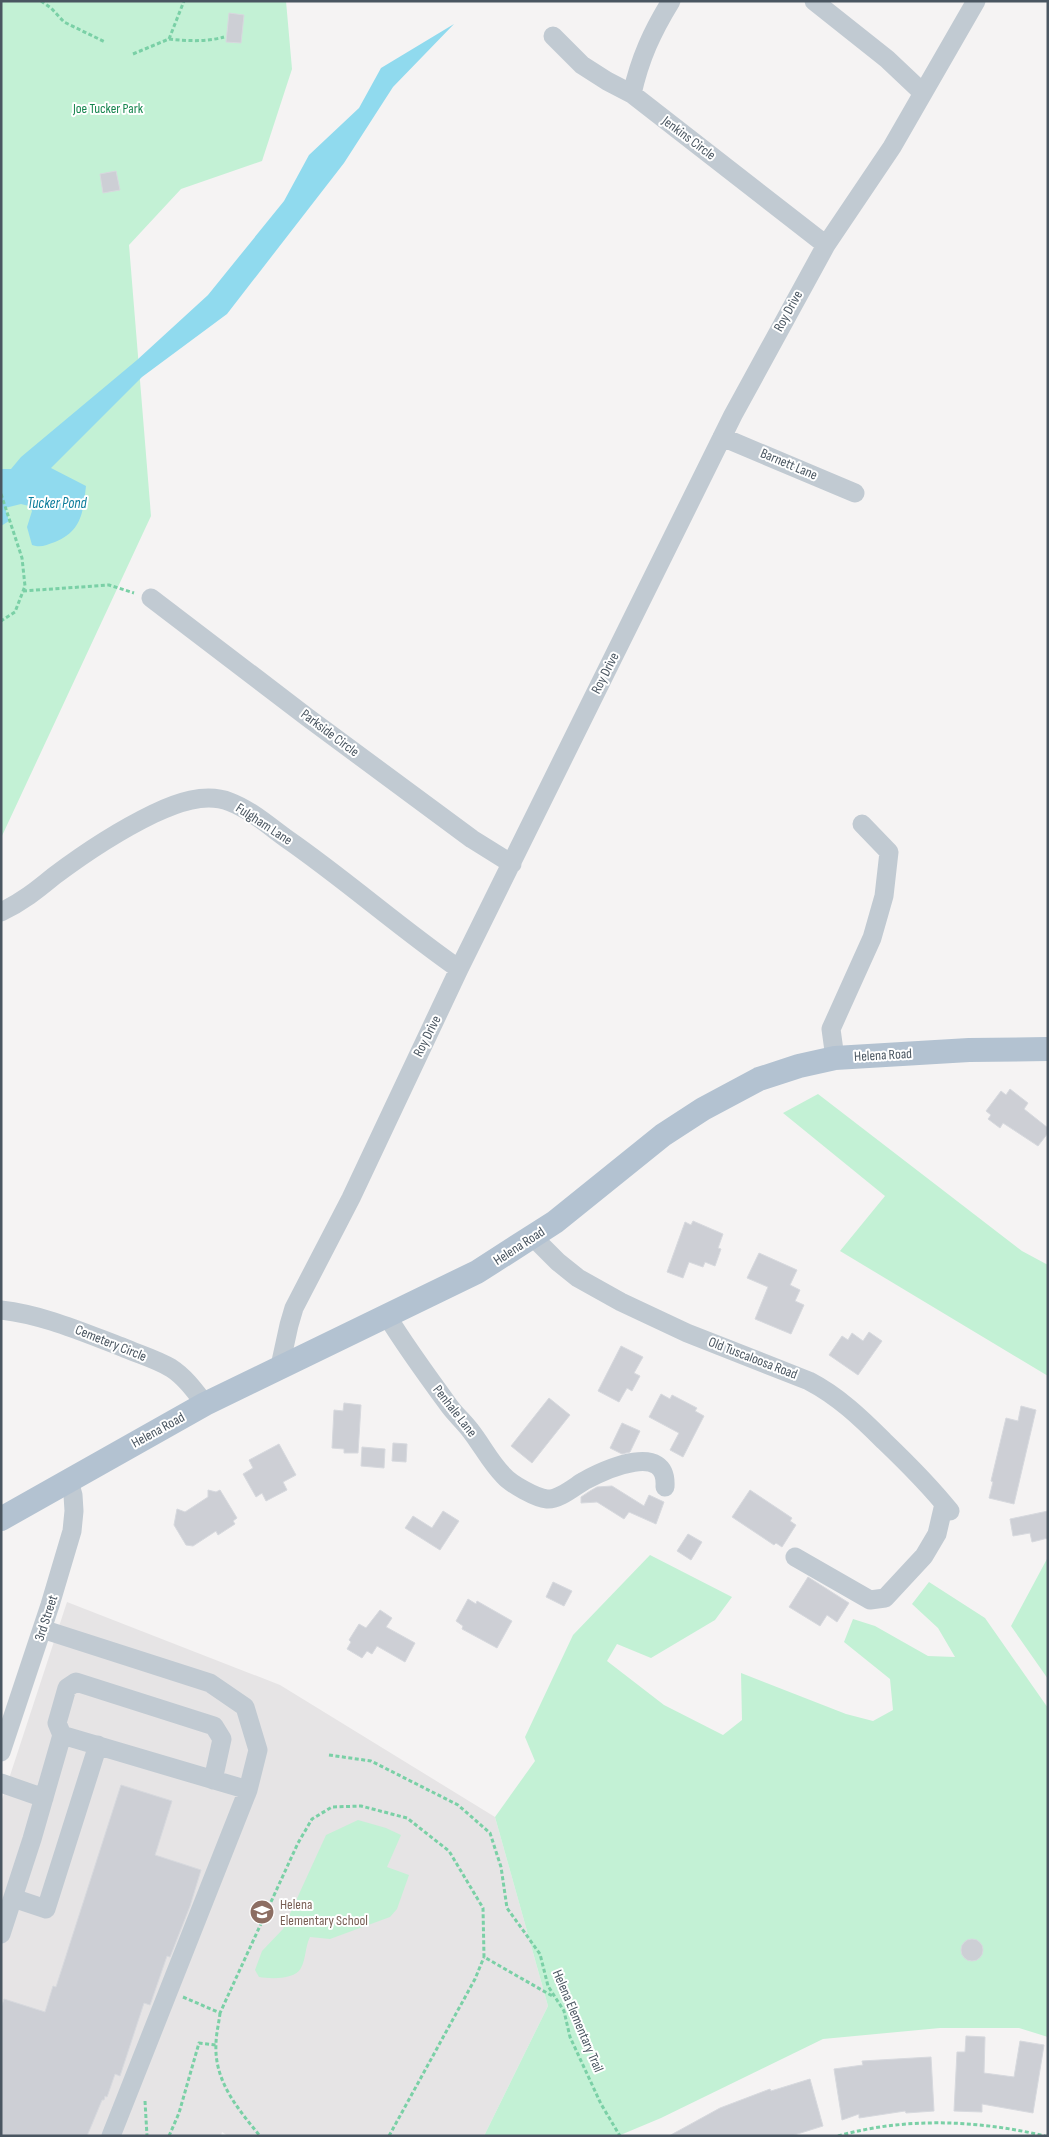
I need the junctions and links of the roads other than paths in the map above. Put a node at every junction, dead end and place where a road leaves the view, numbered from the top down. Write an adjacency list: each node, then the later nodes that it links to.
1 (671, 1): 6 (street)
2 (814, 1): 5 (street)
3 (976, 1): 5 (street, Roy Drive)
4 (553, 36): 6 (street, Jenkins Circle)
5 (923, 92): 7 (street, Roy Drive)
6 (632, 94): 7 (street, Jenkins Circle)
7 (826, 245): 8 (street, Roy Drive)
8 (722, 437): 9 (street, Barnett Lane); 12 (street, Roy Drive)
9 (855, 493)
10 (151, 598): 12 (street, Parkside Circle)
11 (862, 824): 16 (street)
12 (512, 864): 14 (street, Roy Drive)
13 (1, 912): 14 (street, Fulgham Lane)
14 (459, 969): 20 (street, Roy Drive)
15 (1048, 1049): 16 (main road, Helena Road)
16 (835, 1058): 17 (main road, Helena Road)
17 (533, 1237): 19 (main road, Helena Road); 25 (street, Old Tuscaloosa Road)
18 (1, 1310): 21 (street, Cemetery Circle)
19 (387, 1316): 20 (main road, Helena Road); 23 (street, Penhale Lane)
20 (280, 1366): 21 (main road, Helena Road)
21 (205, 1404): 22 (main road, Helena Road)
22 (69, 1481): 24 (main road, Helena Road); 26 (street, 3rd Street)
23 (665, 1487)
24 (1, 1518)
25 (796, 1557)
26 (42, 1629): 29 (street, 3rd Street); 32 (street)
27 (62, 1735): 28 (street); 30 (street); 33 (street)
28 (98, 1746): 30 (street); 34 (street)
29 (1, 1752)
30 (213, 1780): 32 (street)
31 (1, 1783): 33 (street)
32 (248, 1790): 36 (street)
33 (44, 1798): 34 (street)
34 (13, 1898): 35 (street)
35 (1, 1934)
36 (111, 2136)

